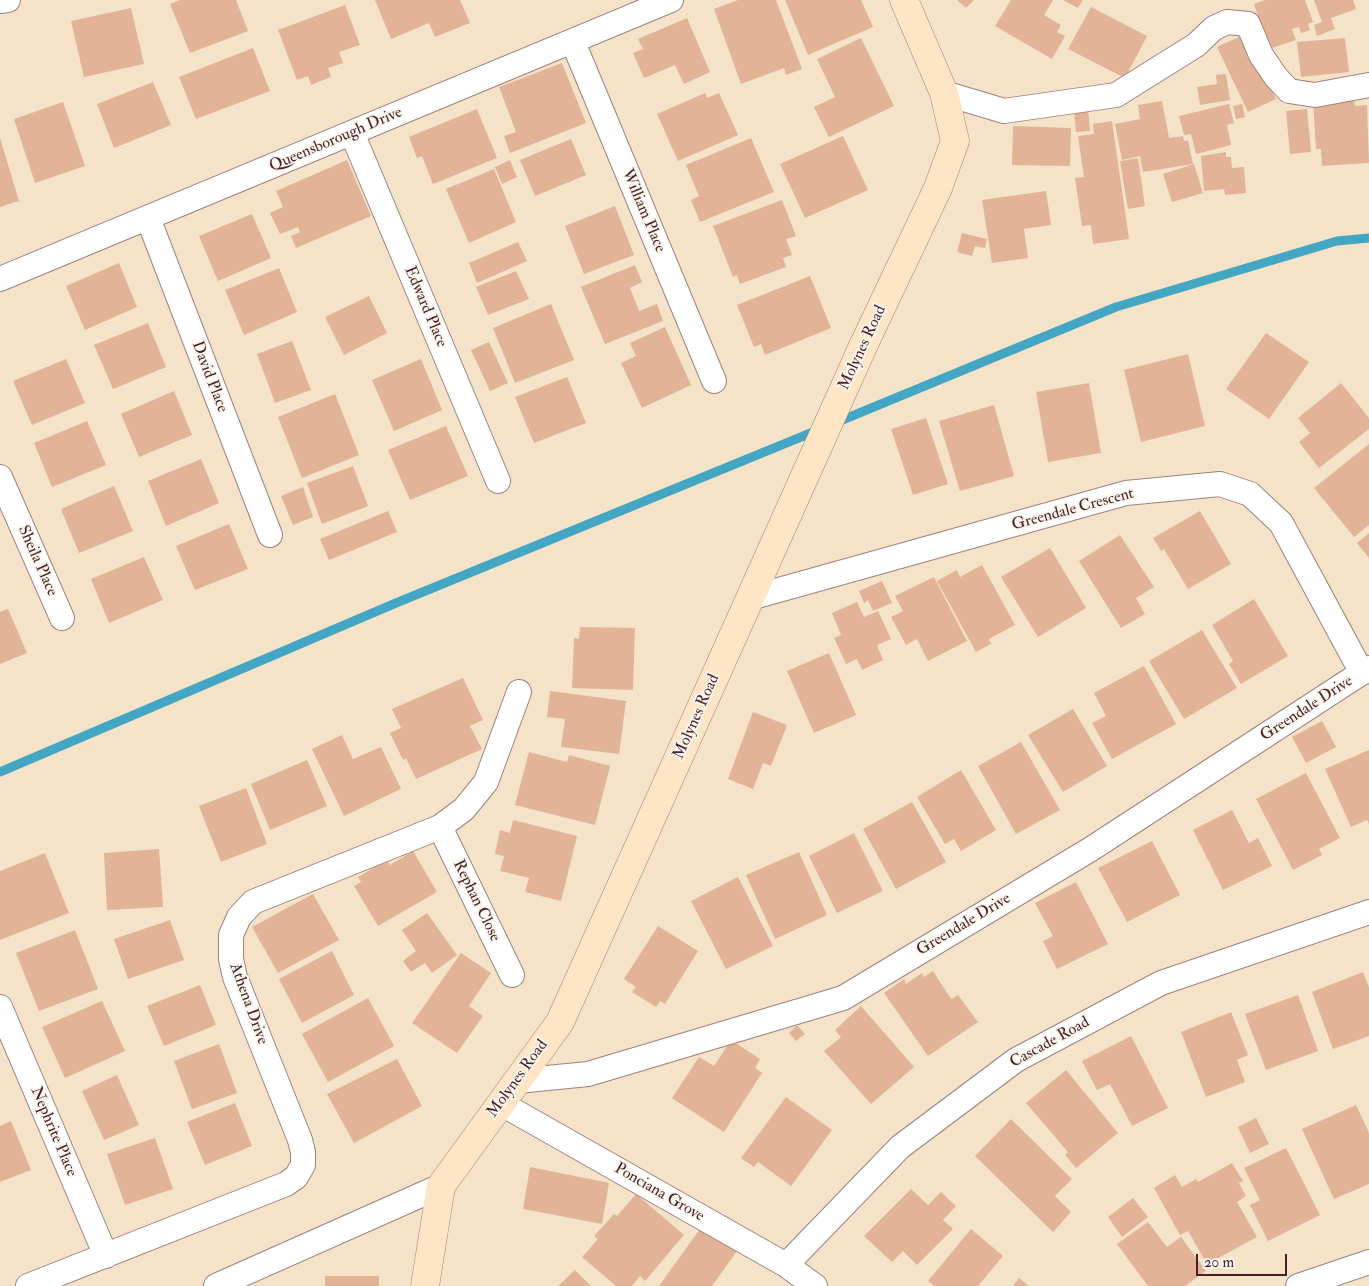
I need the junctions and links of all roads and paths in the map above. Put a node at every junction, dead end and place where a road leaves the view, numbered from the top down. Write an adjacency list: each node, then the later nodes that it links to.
1 (8, 0): 4 (street)
2 (671, 0): 5 (street, Queensborough Drive)
3 (904, 0): 8 (main road, Molynes Road)
4 (0, 1)
5 (637, 7): 6 (street, Queensborough Drive)
6 (573, 42): 9 (street, Queensborough Drive); 12 (street, William Place)
7 (1369, 85): 8 (street)
8 (944, 93): 16 (main road, Molynes Road)
9 (352, 133): 10 (street, Queensborough Drive); 14 (street, Edward Place)
10 (148, 218): 11 (street, Queensborough Drive); 15 (street, David Place)
11 (0, 279)
12 (714, 381)
13 (0, 477): 17 (street, Sheila Place)
14 (498, 481)
15 (270, 535)
16 (750, 598): 18 (street, Greendale Crescent); 24 (main road, Molynes Road)
17 (62, 618)
18 (1366, 671): 24 (street, Greendale Drive)
19 (519, 692): 20 (street, Athena Drive)
20 (440, 827): 22 (street, Rephan Close); 27 (street, Athena Drive)
21 (1369, 912): 29 (street, Cascade Road)
22 (512, 975)
23 (0, 1007): 27 (street, Nephrite Place)
24 (517, 1081): 25 (main road, Molynes Road)
25 (500, 1103): 26 (main road, Molynes Road); 29 (street, Ponciana Grove)
26 (441, 1186): 31 (street); 32 (main road)
27 (106, 1256): 30 (street, Athena Drive)
28 (1369, 1262): 34 (street)
29 (786, 1266): 33 (street, Ponciana Grove)
30 (28, 1286)
31 (216, 1286)
32 (426, 1286)
33 (815, 1286)
34 (1298, 1286)

